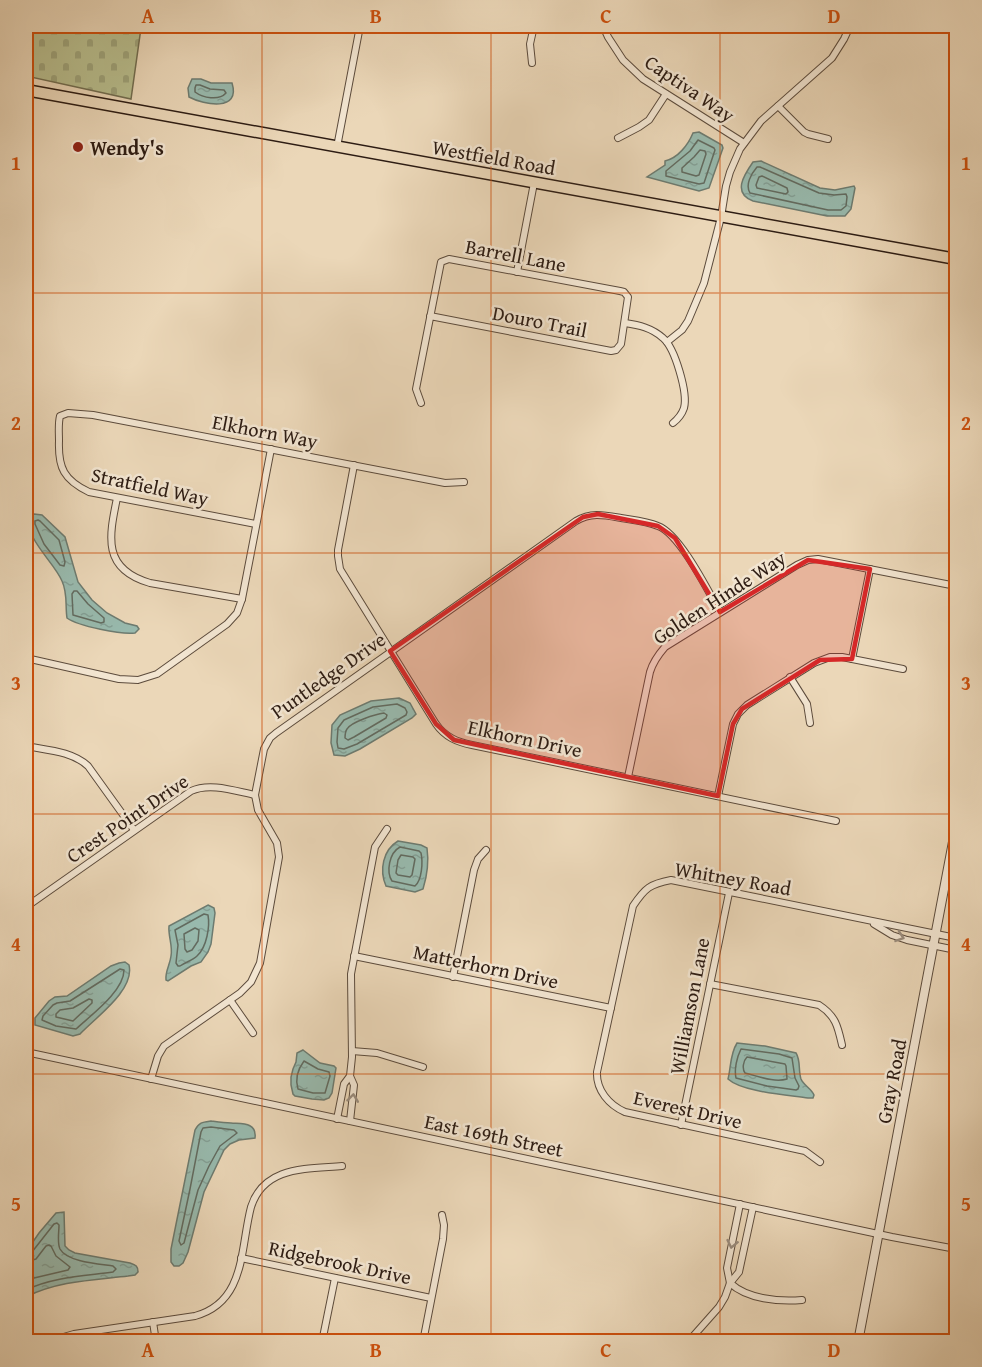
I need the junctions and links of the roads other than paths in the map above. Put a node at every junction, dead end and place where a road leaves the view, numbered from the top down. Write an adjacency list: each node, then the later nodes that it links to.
1 (360, 26): 12 (street)
2 (534, 26): 5 (street)
3 (603, 26): 7 (street, Captiva Way)
4 (850, 26): 8 (street)
5 (532, 63)
6 (26, 90): 12 (main road, Westfield Road)
7 (666, 94): 9 (street); 11 (street, Captiva Way)
8 (778, 106): 10 (street); 11 (street)
9 (618, 138)
10 (828, 139)
11 (744, 143): 14 (street)
12 (337, 147): 13 (main road, Westfield Road)
13 (534, 183): 14 (main road, Westfield Road); 16 (street)
14 (721, 217): 15 (main road, Westfield Road); 19 (street)
15 (957, 259)
16 (518, 272): 17 (street, Barrell Lane); 18 (street, Barrell Lane)
17 (430, 316): 18 (street, Douro Trail); 20 (street, Barrell Lane)
18 (625, 323): 19 (street)
19 (667, 342): 22 (street)
20 (421, 403)
21 (60, 416): 23 (street, Elkhorn Way); 26 (street, Stratfield Way)
22 (673, 423)
23 (271, 449): 24 (street, Elkhorn Way); 27 (street)
24 (354, 465): 25 (street, Elkhorn Way); 32 (street, Elkhorn Drive)
25 (464, 482)
26 (117, 498): 27 (street, Stratfield Way); 30 (street)
27 (256, 524): 30 (street)
28 (870, 569): 29 (street, Golden Hinde Way); 31 (street, Golden Hinde Way); 34 (street)
29 (957, 586)
30 (242, 599): 33 (street)
31 (720, 612): 32 (street, Puntledge Drive); 39 (street, Golden Hinde Way)
32 (390, 651): 39 (street, Elkhorn Drive); 40 (street, Puntledge Drive)
33 (26, 658)
34 (852, 659): 35 (street); 36 (street)
35 (903, 669)
36 (790, 677): 37 (street); 41 (street)
37 (810, 723)
38 (26, 746): 45 (street)
39 (628, 777): 41 (street, Elkhorn Drive)
40 (255, 795): 45 (street, Crest Point Drive); 57 (street)
41 (718, 796): 42 (street, Elkhorn Drive)
42 (836, 821)
43 (957, 826): 50 (street, Gray Road)
44 (387, 829): 54 (street)
45 (134, 830): 48 (street, Crest Point Drive)
46 (486, 850): 55 (street)
47 (729, 893): 49 (street, Whitney Road); 56 (street, Williamson Lane); 58 (street, Whitney Road)
48 (26, 907)
49 (868, 921): 50 (street, Whitney Road); 52 (street, Whitney Road, one-way to 52)
50 (936, 934): 51 (street, Whitney Road); 52 (street, Gray Road)
51 (957, 938)
52 (934, 945): 53 (street, Whitney Road); 74 (street, Gray Road)
53 (957, 950)
54 (354, 956): 55 (street, Matterhorn Drive); 61 (street)
55 (453, 977): 58 (street, Matterhorn Drive)
56 (710, 984): 60 (street); 68 (street, Williamson Lane)
57 (230, 1000): 59 (street); 65 (street)
58 (611, 1008): 68 (street, Everest Drive)
59 (253, 1033)
60 (842, 1045)
61 (352, 1051): 63 (street); 64 (street)
62 (26, 1052): 65 (street, East 169th Street)
63 (423, 1067)
64 (350, 1076): 66 (street); 67 (street, one-way to 64)
65 (151, 1079): 66 (street, East 169th Street)
66 (337, 1119): 67 (street, East 169th Street)
67 (350, 1121): 71 (street, East 169th Street)
68 (681, 1125): 69 (street, Everest Drive)
69 (820, 1162)
70 (342, 1166): 76 (street)
71 (740, 1204): 72 (street, East 169th Street); 78 (street, one-way to 78)
72 (753, 1207): 74 (street, East 169th Street); 78 (street)
73 (442, 1215): 79 (street)
74 (879, 1234): 75 (street, East 169th Street); 87 (street, Gray Road)
75 (957, 1249)
76 (241, 1258): 77 (street, Ridgebrook Drive); 81 (street)
77 (335, 1278): 79 (street, Ridgebrook Drive); 84 (street)
78 (730, 1283): 80 (street); 86 (street)
79 (431, 1298): 85 (street)
80 (801, 1300)
81 (153, 1322): 82 (street); 83 (street)
82 (46, 1341)
83 (156, 1341)
84 (322, 1341)
85 (423, 1341)
86 (688, 1341)
87 (858, 1341)

